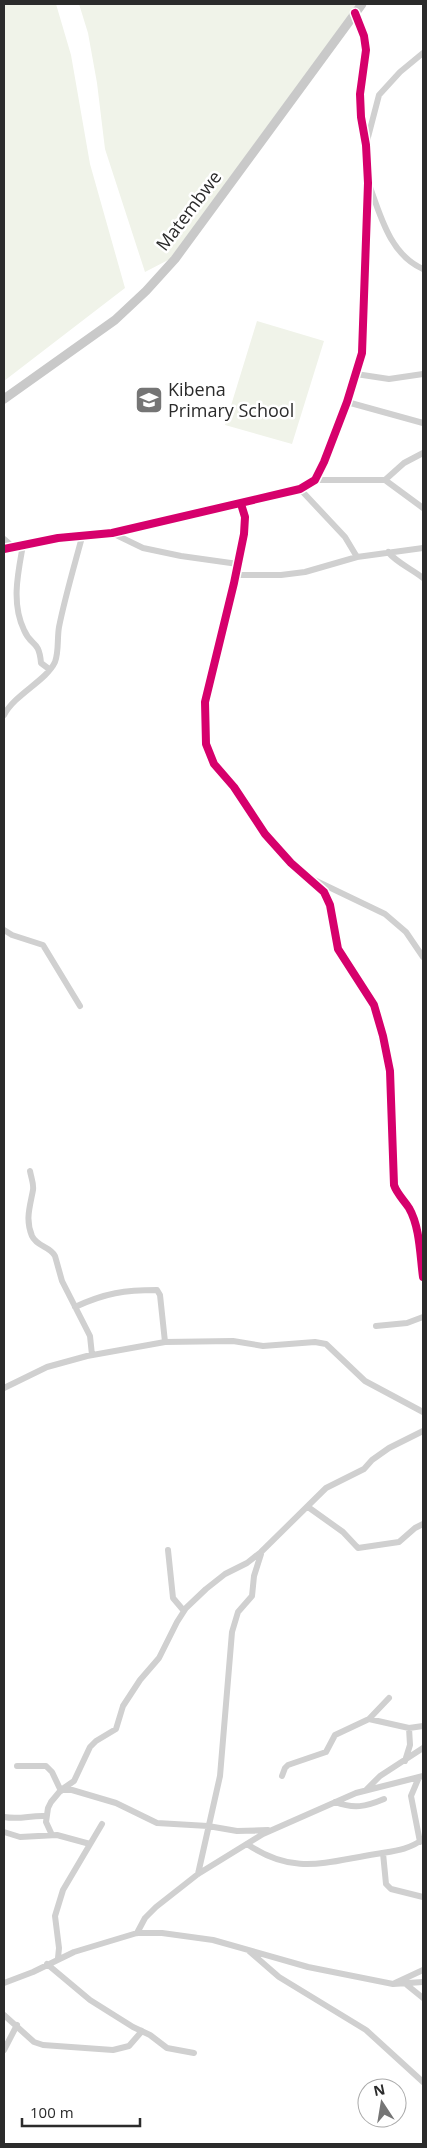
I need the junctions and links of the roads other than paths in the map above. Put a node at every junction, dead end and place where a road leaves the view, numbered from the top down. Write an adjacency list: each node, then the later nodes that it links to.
1 (362, 4): 2 (main road, Matembwe)
2 (355, 13): 4 (street); 9 (main road, Matembwe)
3 (423, 53): 4 (street)
4 (366, 145): 5 (street)
5 (368, 183): 6 (street); 7 (street)
6 (423, 269)
7 (356, 374): 8 (street); 10 (street)
8 (423, 374)
9 (4, 399)
10 (347, 402): 11 (street); 13 (street)
11 (423, 423)
12 (423, 453): 14 (street)
13 (315, 480): 14 (street); 15 (street)
14 (385, 480): 17 (street)
15 (300, 489): 16 (street); 26 (street)
16 (240, 504): 18 (street); 27 (street)
17 (423, 508)
18 (112, 533): 19 (street); 27 (street)
19 (82, 537): 21 (street); 30 (street)
20 (4, 539): 22 (street)
21 (23, 545): 22 (street); 30 (street)
22 (12, 546): 24 (street)
23 (423, 548): 25 (street)
24 (4, 550)
25 (388, 552): 26 (street); 29 (street)
26 (357, 557): 28 (street)
27 (238, 564): 28 (street)
28 (236, 575): 32 (street)
29 (423, 578)
30 (49, 669): 31 (street)
31 (4, 715)
32 (301, 873): 34 (street); 37 (street)
33 (4, 930): 35 (street)
34 (423, 957)
35 (80, 1006)
36 (30, 1171): 38 (street)
37 (423, 1277)
38 (75, 1306): 41 (street); 42 (street)
39 (423, 1317): 40 (street)
40 (376, 1326)
41 (165, 1342): 42 (street); 44 (street)
42 (92, 1355): 43 (street)
43 (4, 1388)
44 (423, 1412)
45 (423, 1431): 46 (street)
46 (308, 1507): 47 (street); 49 (street)
47 (423, 1524)
48 (168, 1550): 50 (street)
49 (261, 1552): 50 (street); 67 (street)
50 (184, 1612): 60 (street)
51 (389, 1698): 52 (street)
52 (369, 1719): 54 (street); 58 (street)
53 (423, 1726): 54 (street)
54 (410, 1728): 56 (street)
55 (423, 1748): 56 (street)
56 (405, 1761): 61 (street)
57 (17, 1766): 60 (street)
58 (282, 1776)
59 (421, 1776): 61 (street); 71 (street)
60 (61, 1790): 64 (street); 67 (street)
61 (366, 1790): 63 (street)
62 (384, 1800): 63 (street)
63 (335, 1802): 68 (street)
64 (46, 1816): 65 (street); 70 (street)
65 (4, 1817)
66 (102, 1824): 72 (street)
67 (208, 1826): 68 (street); 75 (street)
68 (272, 1830): 73 (street)
69 (4, 1832): 70 (street)
70 (52, 1835): 72 (street)
71 (422, 1840): 74 (street)
72 (90, 1844): 79 (street)
73 (247, 1844): 74 (street); 75 (street)
74 (383, 1853): 76 (street)
75 (198, 1874): 77 (street)
76 (423, 1897)
77 (138, 1933): 78 (street); 79 (street)
78 (246, 1948): 84 (street); 92 (street)
79 (58, 1958): 80 (street)
80 (47, 1964): 83 (street); 89 (street)
81 (423, 1970): 84 (street)
82 (423, 1982): 85 (street)
83 (4, 1983)
84 (392, 1984): 85 (street)
85 (407, 1984): 86 (street)
86 (423, 1998)
87 (4, 2015): 88 (street)
88 (17, 2025): 89 (street); 90 (street)
89 (142, 2031): 91 (street)
90 (4, 2050)
91 (194, 2053)
92 (423, 2082)

